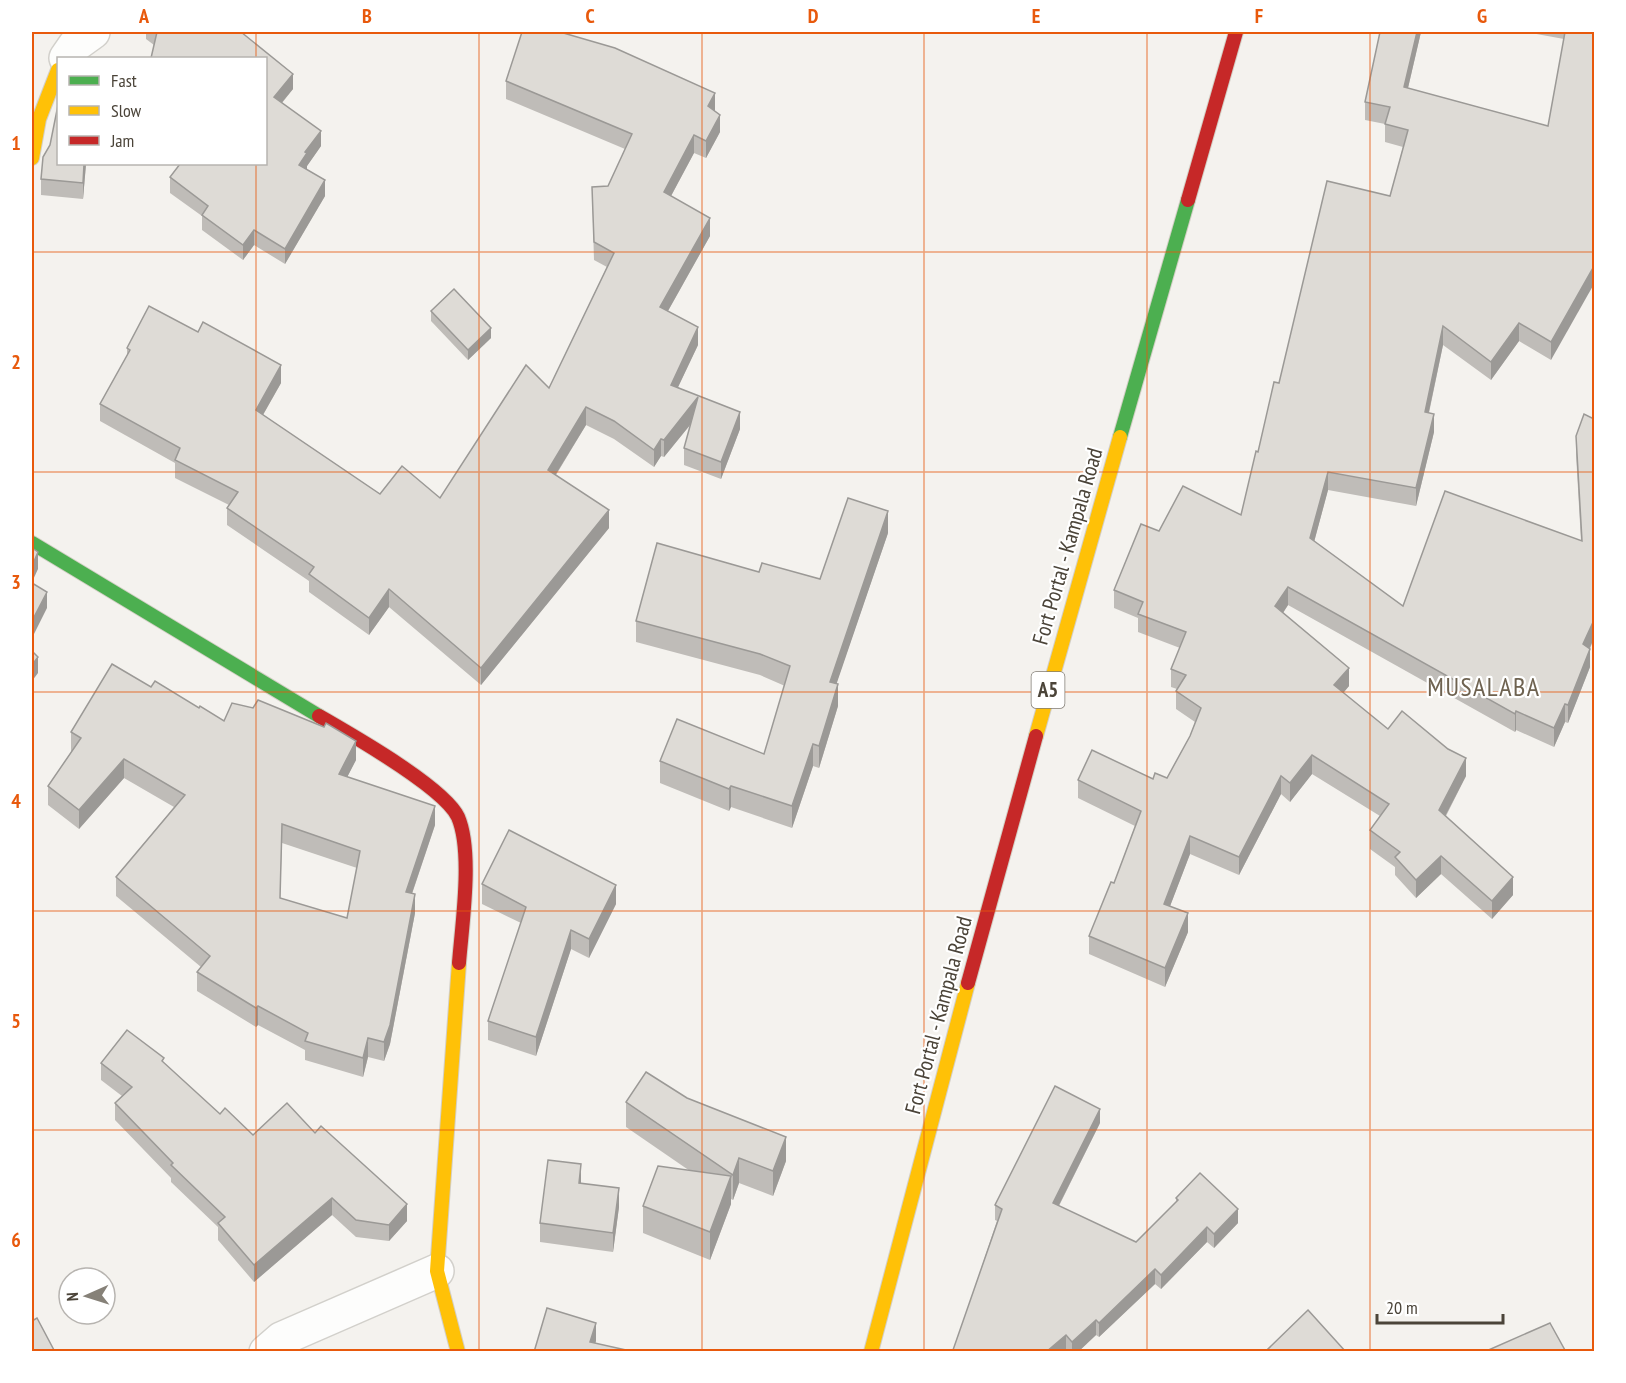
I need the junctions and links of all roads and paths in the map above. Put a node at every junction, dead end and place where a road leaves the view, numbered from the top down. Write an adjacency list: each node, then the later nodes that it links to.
1 (93, 32): 3 (street)
2 (1236, 32): 10 (main road, Fort Portal - Kampala Road / A5)
3 (67, 57)
4 (57, 73): 5 (main road)
5 (32, 158)
6 (32, 543): 7 (main road)
7 (437, 1271): 8 (street); 9 (main road)
8 (266, 1352)
9 (458, 1352)
10 (871, 1352)

